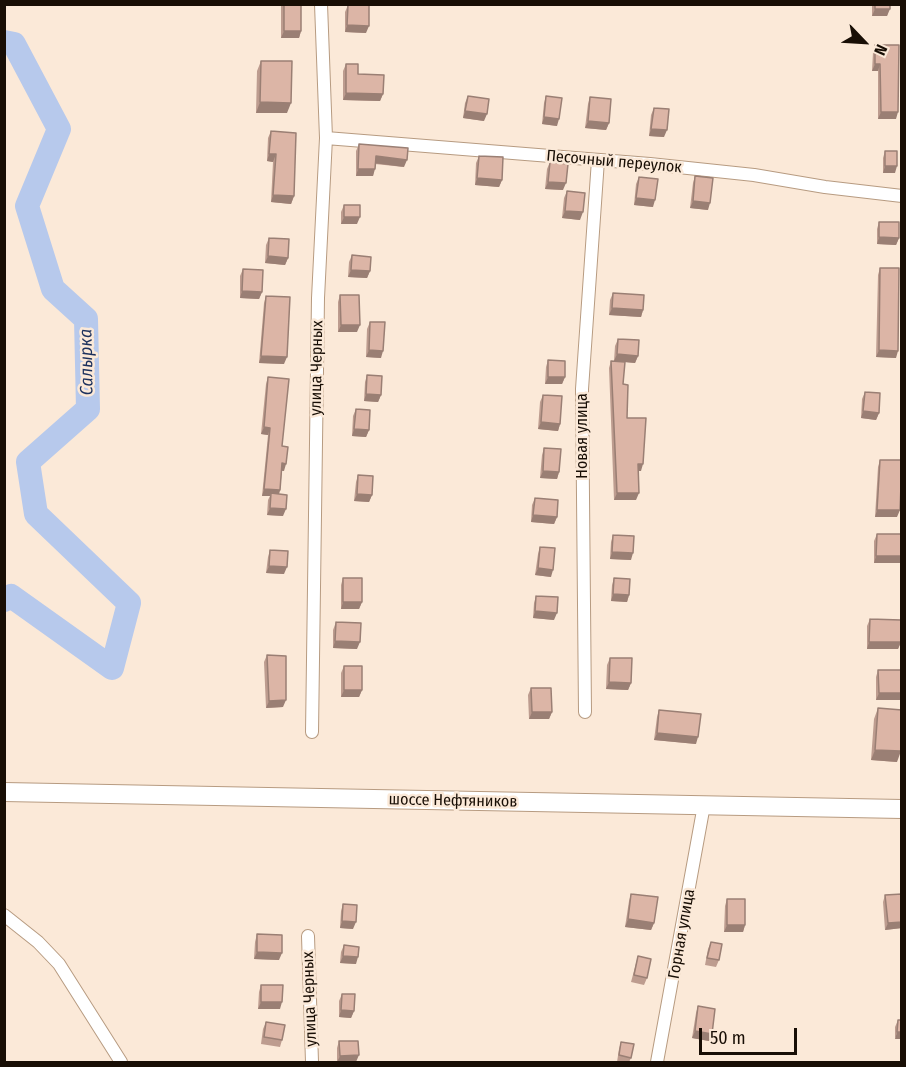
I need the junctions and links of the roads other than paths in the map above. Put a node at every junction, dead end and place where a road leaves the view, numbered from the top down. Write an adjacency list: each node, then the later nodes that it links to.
1 (321, 4): 2 (street, улица Черных)
2 (326, 138): 3 (street, Песочный переулок); 6 (street, улица Черных)
3 (598, 160): 4 (street, Песочный переулок); 5 (street, Новая улица)
4 (902, 196)
5 (585, 712)
6 (312, 732)
7 (4, 792): 8 (main road, шоссе Нефтяников)
8 (704, 805): 9 (main road, шоссе Нефтяников); 14 (street, Горная улица)
9 (902, 808)
10 (4, 915): 12 (street)
11 (308, 936): 13 (street, улица Черных)
12 (121, 1062)
13 (312, 1062)
14 (657, 1062)

